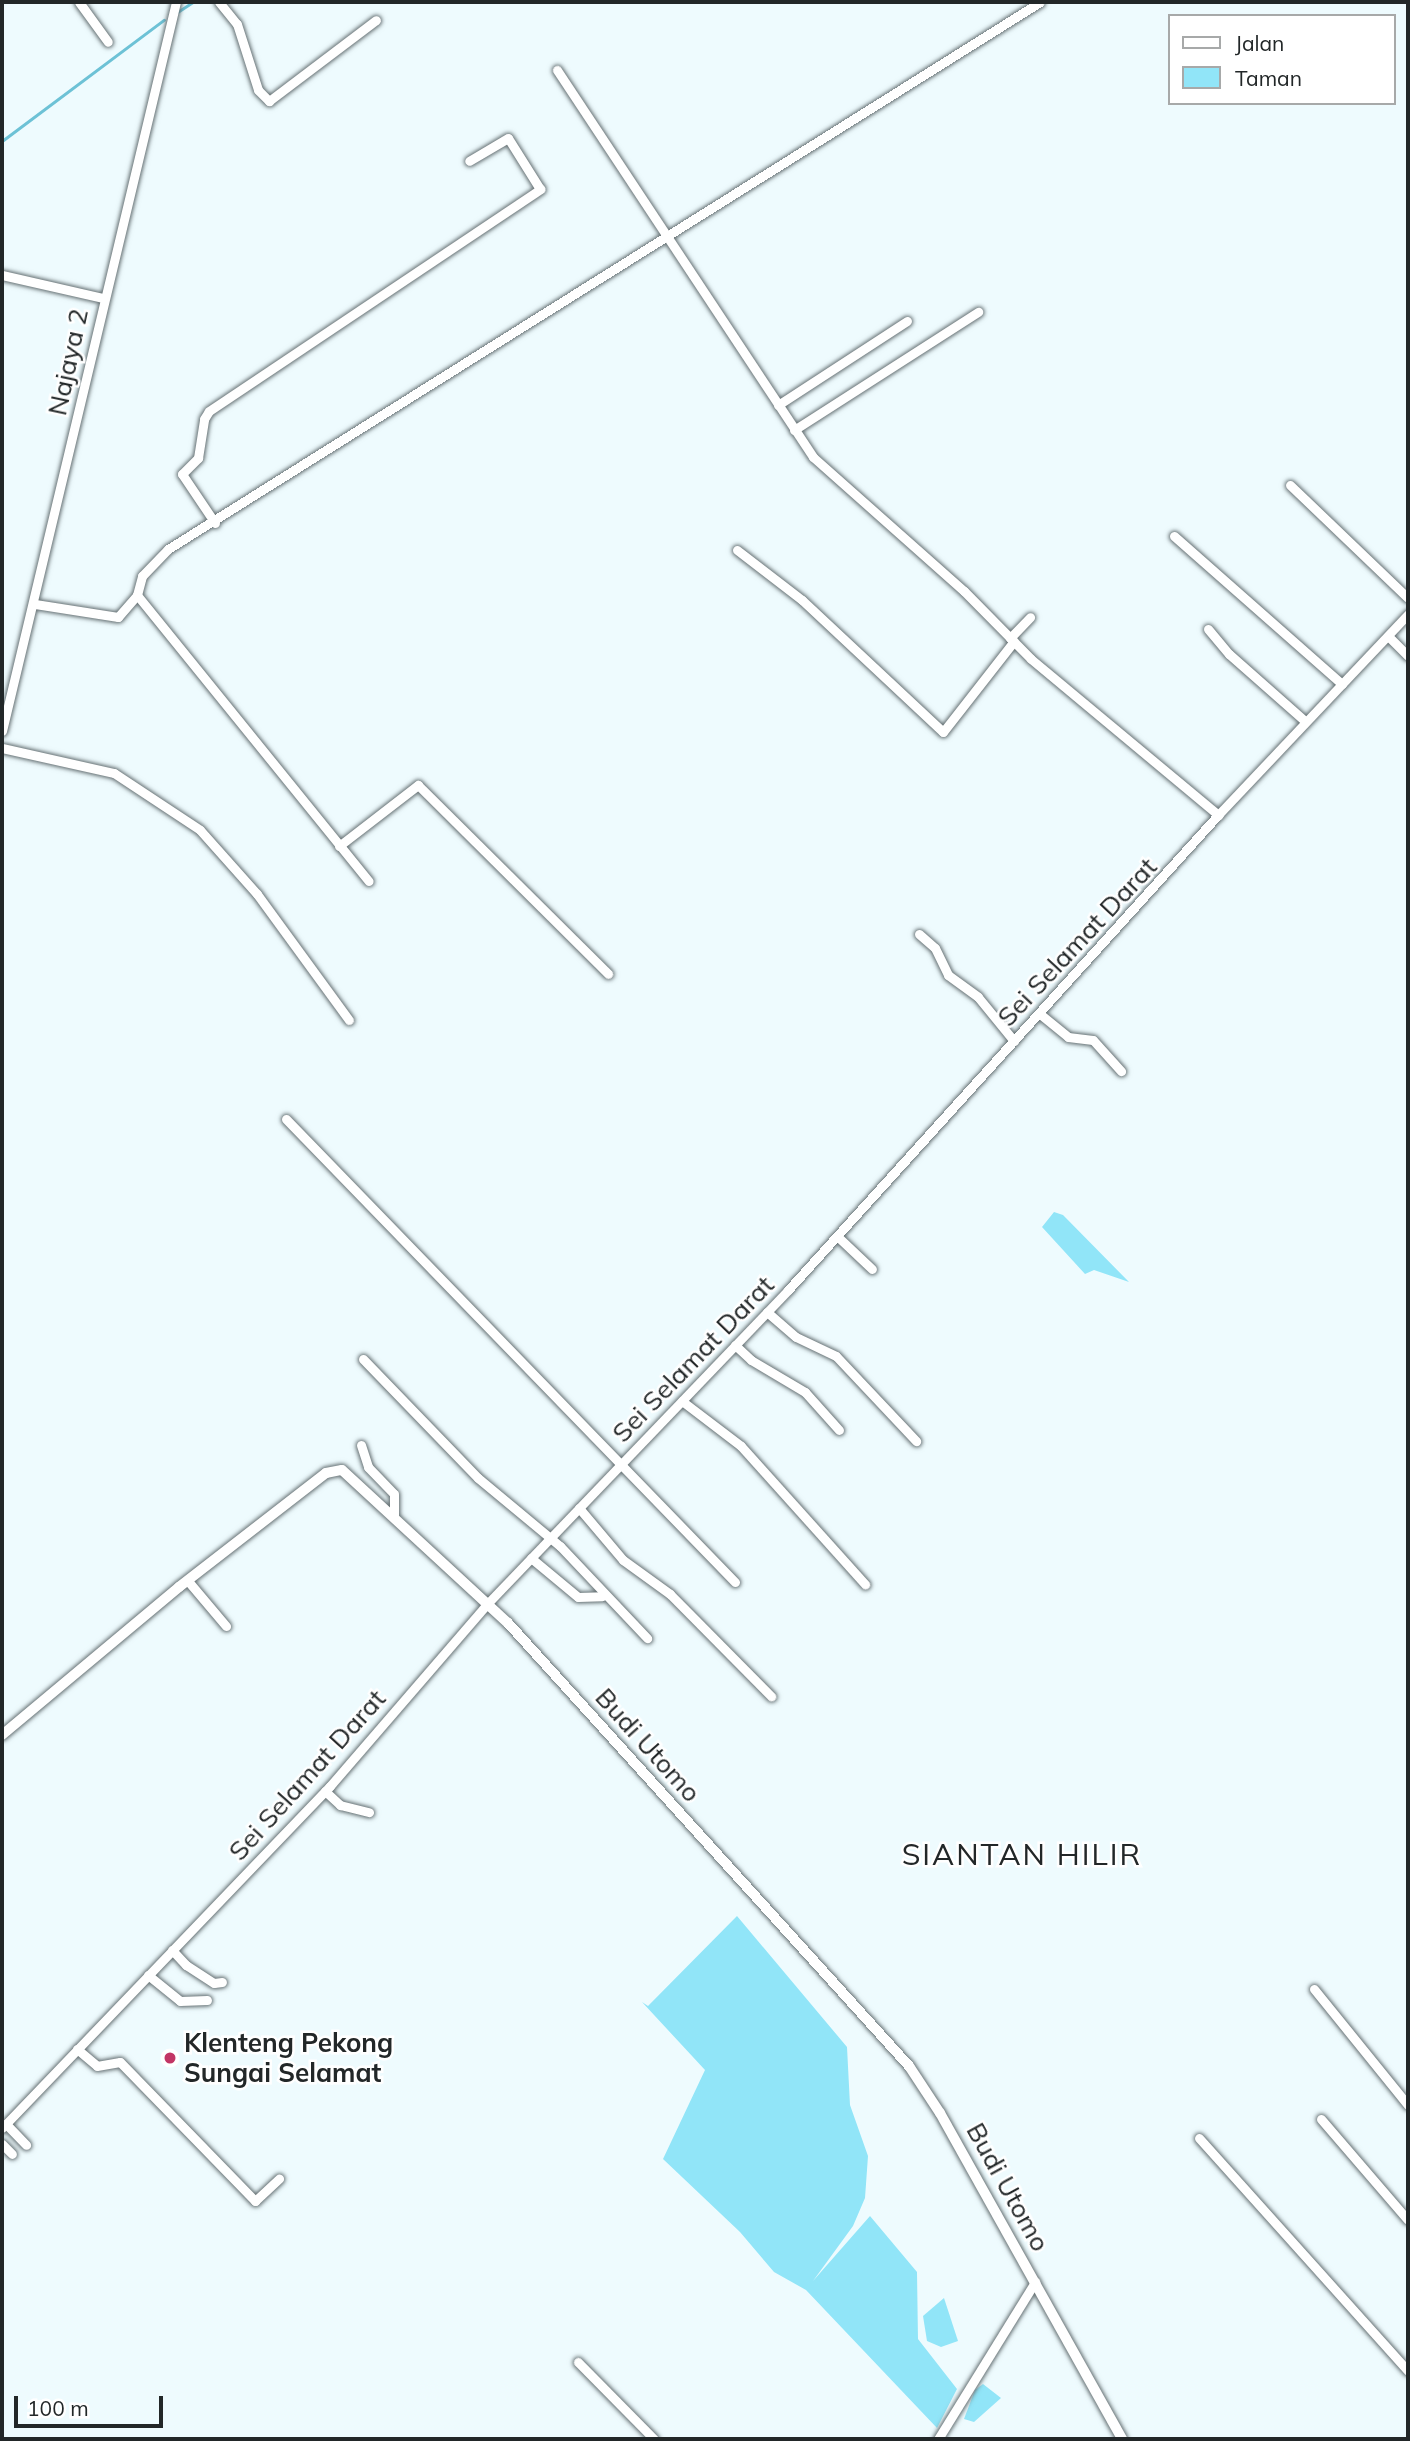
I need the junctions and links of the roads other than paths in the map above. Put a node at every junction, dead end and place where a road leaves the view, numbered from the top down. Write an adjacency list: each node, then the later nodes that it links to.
1 (79, 2): 6 (street)
2 (176, 2): 11 (street, Najaya 2)
3 (219, 2): 5 (street)
4 (1040, 2): 9 (street)
5 (376, 20)
6 (107, 42)
7 (557, 70): 9 (street)
8 (469, 161): 17 (street)
9 (666, 234): 14 (street); 17 (street)
10 (2, 275): 11 (street)
11 (103, 298): 22 (street, Najaya 2)
12 (978, 312): 15 (street)
13 (907, 321): 14 (street)
14 (778, 405): 15 (street)
15 (794, 430): 27 (street)
16 (1290, 485): 21 (street)
17 (215, 523): 20 (street)
18 (1174, 536): 29 (street)
19 (737, 550): 27 (street)
20 (137, 595): 22 (street); 34 (street)
21 (1408, 598)
22 (35, 604): 31 (street, Najaya 2)
23 (1408, 614): 26 (street, Sei Selamat Darat)
24 (1030, 617): 27 (street)
25 (1208, 629): 30 (street)
26 (1388, 636): 28 (street); 29 (street, Sei Selamat Darat)
27 (1012, 639): 33 (street)
28 (1408, 656)
29 (1342, 684): 30 (street, Sei Selamat Darat)
30 (1305, 721): 33 (street, Sei Selamat Darat)
31 (2, 731)
32 (2, 748): 39 (street)
33 (1218, 815): 38 (street, Sei Selamat Darat)
34 (339, 846): 35 (street); 37 (street)
35 (369, 881)
36 (919, 934): 40 (street)
37 (608, 974)
38 (1042, 1016): 40 (street, Sei Selamat Darat); 41 (street)
39 (349, 1020)
40 (1014, 1041): 43 (street, Sei Selamat Darat)
41 (1121, 1071)
42 (286, 1118): 52 (street)
43 (841, 1239): 44 (street); 45 (street, Sei Selamat Darat)
44 (872, 1269)
45 (770, 1315): 46 (street, Sei Selamat Darat); 50 (street)
46 (738, 1348): 48 (street, Sei Selamat Darat); 49 (street)
47 (363, 1359): 55 (street)
48 (682, 1401): 52 (street, Sei Selamat Darat); 59 (street)
49 (839, 1430)
50 (916, 1441)
51 (361, 1445): 54 (street)
52 (626, 1466): 53 (street, Sei Selamat Darat); 58 (street)
53 (579, 1508): 55 (street, Sei Selamat Darat); 64 (street)
54 (394, 1515): 57 (street, Budi Utomo); 61 (street, Budi Utomo)
55 (549, 1539): 56 (street, Sei Selamat Darat); 60 (street)
56 (531, 1558): 60 (street); 61 (street, Sei Selamat Darat)
57 (188, 1581): 62 (street); 65 (street, Budi Utomo)
58 (735, 1582)
59 (865, 1584)
60 (602, 1595): 63 (street)
61 (492, 1607): 66 (street, Sei Selamat Darat); 83 (street, Budi Utomo)
62 (226, 1626)
63 (647, 1638)
64 (771, 1696)
65 (2, 1735)
66 (327, 1793): 67 (street); 68 (street, Sei Selamat Darat)
67 (369, 1812)
68 (172, 1950): 69 (street, Sei Selamat Darat); 70 (street)
69 (148, 1975): 72 (street); 73 (street, Sei Selamat Darat)
70 (222, 1982)
71 (1314, 1989): 74 (street)
72 (207, 2000)
73 (79, 2051): 76 (street, Sei Selamat Darat); 81 (street)
74 (1408, 2105)
75 (1321, 2119): 82 (street)
76 (6, 2127): 79 (street)
77 (1199, 2138): 85 (street)
78 (2, 2144): 80 (street)
79 (26, 2145)
80 (12, 2154)
81 (279, 2179)
82 (1408, 2220)
83 (1034, 2282): 87 (street); 88 (street, Budi Utomo)
84 (578, 2362): 86 (street)
85 (1408, 2371)
86 (654, 2439)
87 (938, 2439)
88 (1122, 2439)

